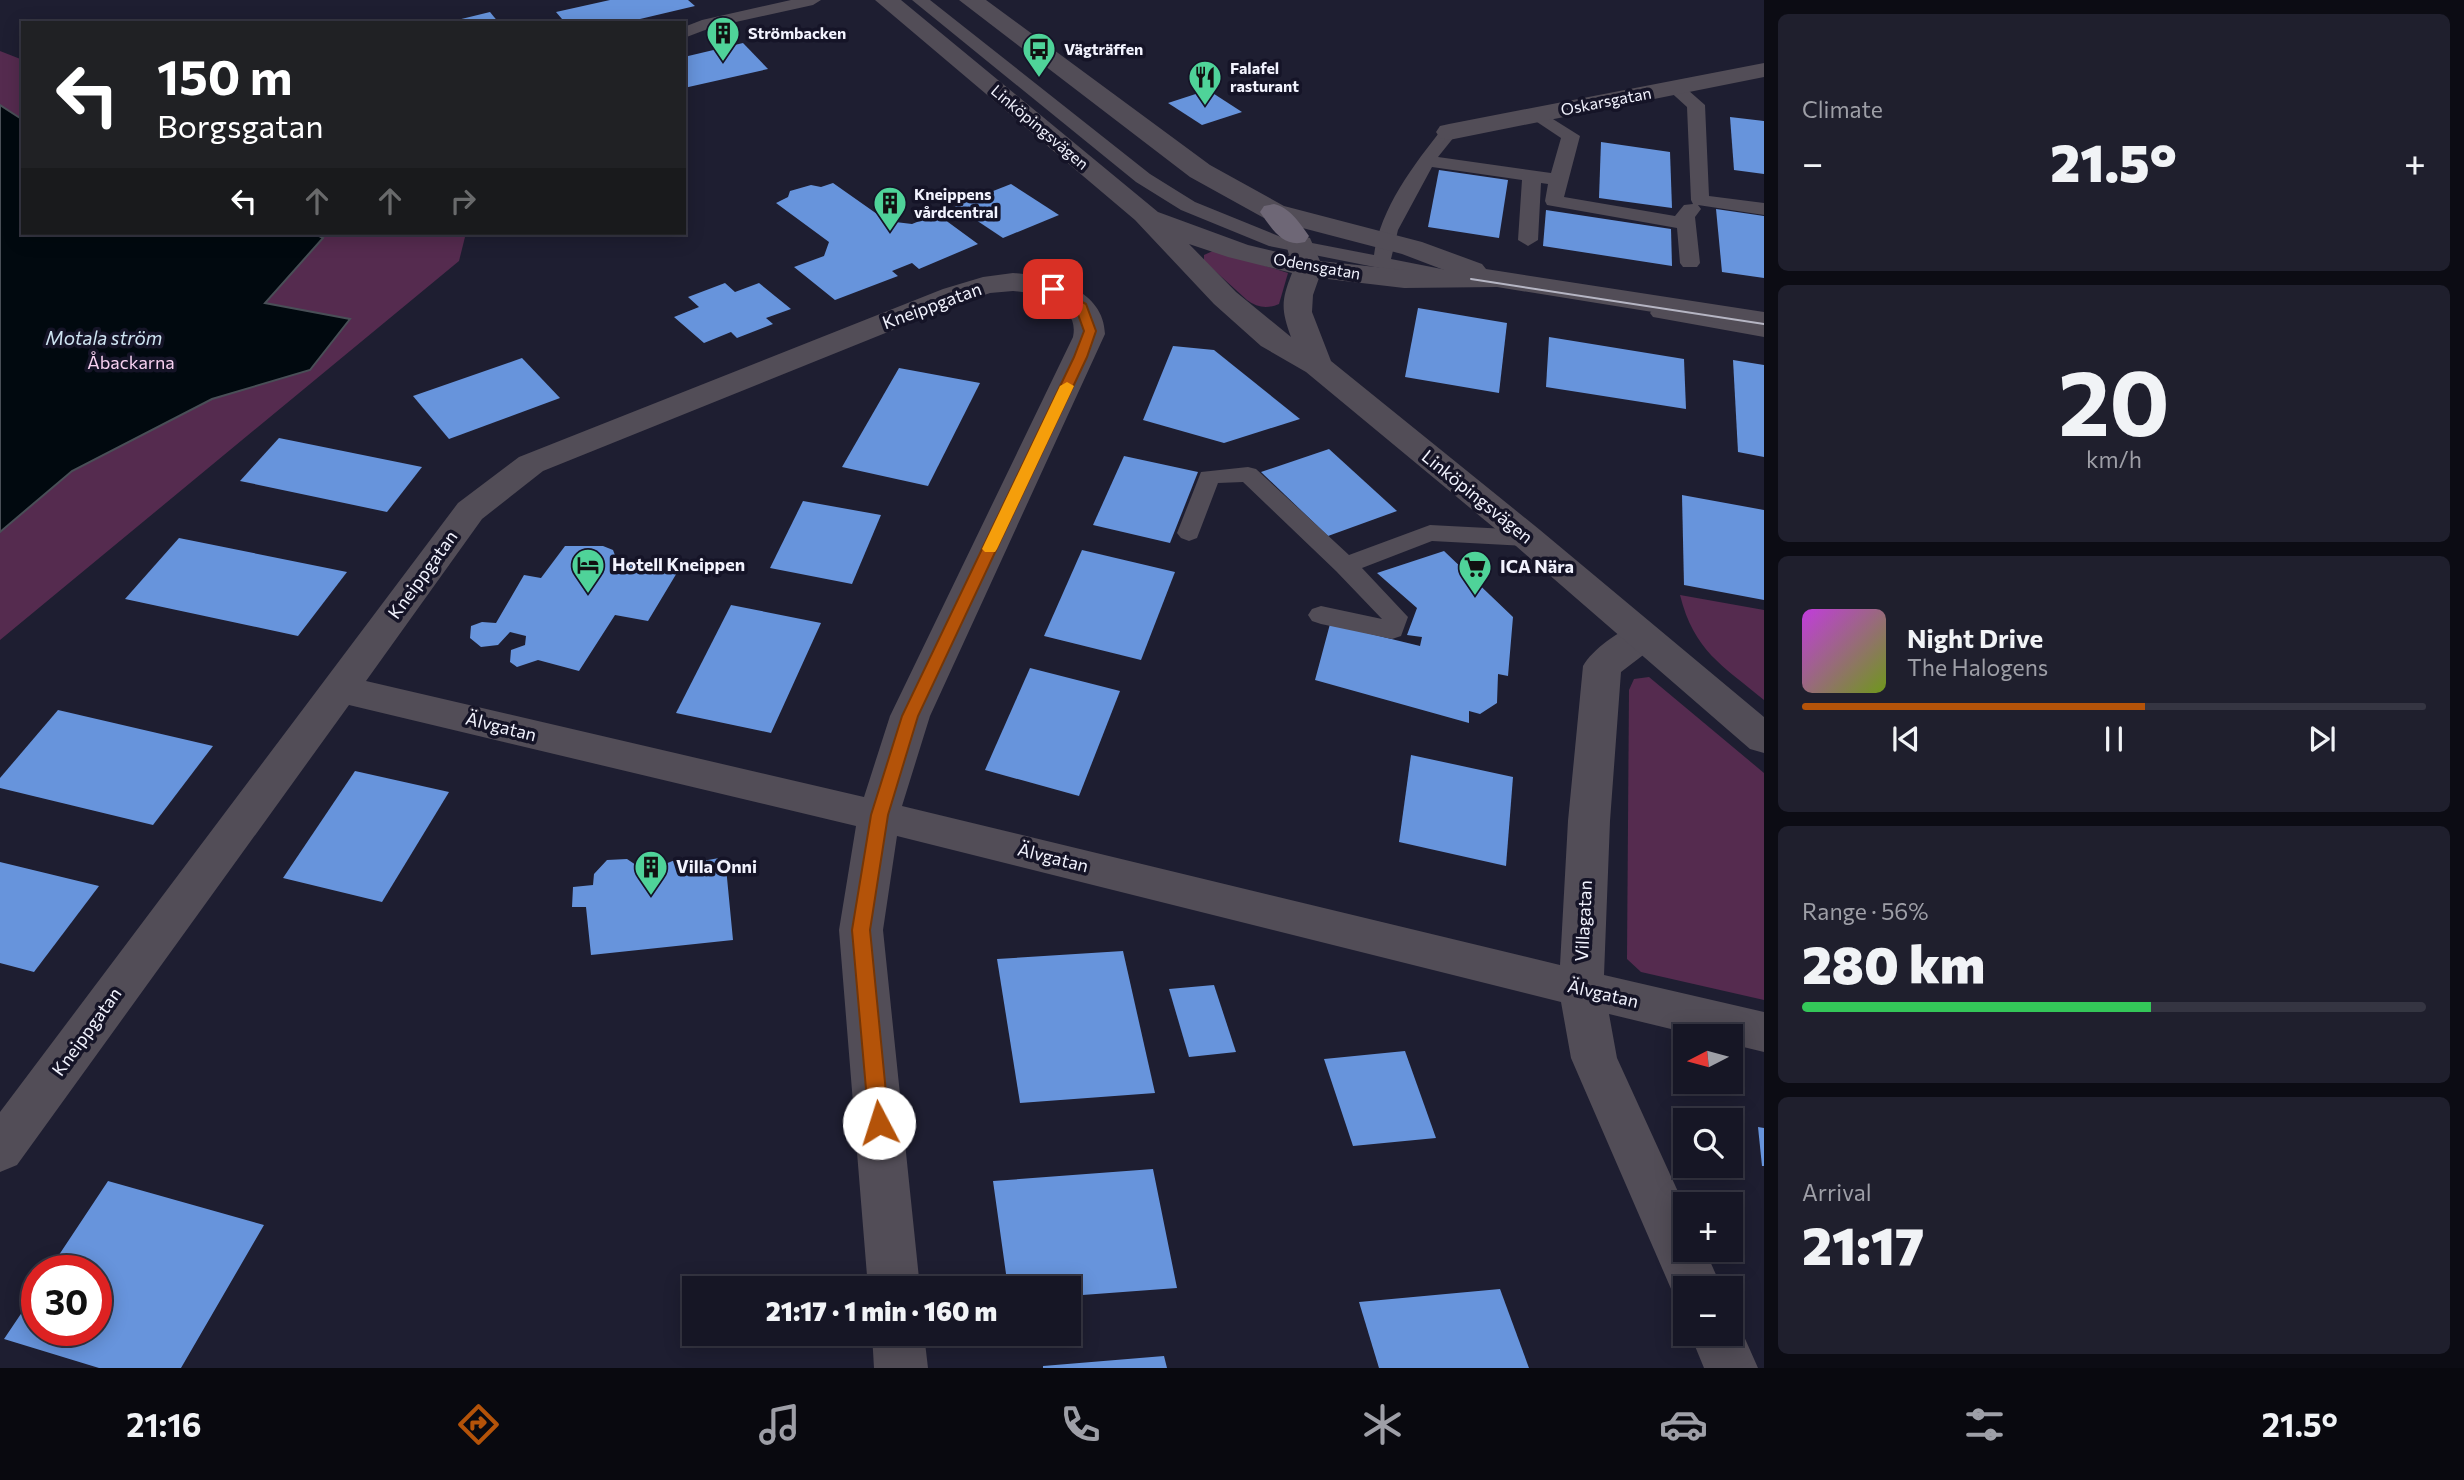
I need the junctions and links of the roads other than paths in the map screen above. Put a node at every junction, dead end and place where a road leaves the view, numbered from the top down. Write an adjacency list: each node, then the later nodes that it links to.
1 (813, 0): 6 (lane)
2 (887, 0): 15 (street, Linköpingsvägen)
3 (920, 0): 15 (lane)
4 (938, 0): 22 (lane)
5 (971, 0): 17 (street)
6 (686, 32)
7 (1764, 70): 8 (street, Oskarsgatan)
8 (1674, 87): 9 (street, Oskarsgatan); 14 (lane)
9 (1537, 114): 10 (street, Oskarsgatan); 13 (lane)
10 (1449, 132): 11 (lane)
11 (1426, 160): 12 (lane); 21 (lane)
12 (1532, 177): 13 (lane); 20 (lane)
13 (1557, 186): 18 (lane)
14 (1700, 200): 16 (lane); 18 (lane)
15 (1155, 204): 19 (street, Odensgatan); 22 (lane); 24 (street, Linköpingsvägen)
16 (1764, 209)
17 (1274, 212): 21 (street, Odensgatan); 22 (main road)
18 (1686, 224): 23 (lane)
19 (1179, 230): 22 (street, Odensgatan); 24 (lane)
20 (1528, 240)
21 (1385, 248): 22 (lane); 25 (street, Odensgatan)
22 (1301, 251): 25 (street, Odensgatan); 28 (street, Linköpingsvägen)
23 (1690, 263)
24 (1191, 264): 28 (street, Linköpingsvägen)
25 (1480, 276): 26 (street, Odensgatan); 27 (lane)
26 (1764, 321)
27 (1764, 331)
28 (1317, 365): 30 (street, Linköpingsvägen)
29 (1189, 533): 31 (lane)
30 (1528, 538): 31 (lane); 33 (street, Linköpingsvägen)
31 (1345, 565): 32 (lane)
32 (1321, 615)
33 (1643, 637): 35 (street, Linköpingsvägen); 37 (street, Villagatan)
34 (340, 689): 36 (street, Älvgatan); 36 (street, Kneippgatan); 39 (street, Kneippgatan)
35 (1764, 739)
36 (879, 815): 37 (street, Älvgatan); 40 (street)
37 (1581, 989): 38 (street, Älvgatan); 41 (street, Villagatan)
38 (1764, 1032)
39 (0, 1150)
40 (893, 1276)
41 (1691, 1276)
42 (899, 1346): 44 (street)
43 (1721, 1346): 45 (street)
44 (901, 1368)
45 (1731, 1368)

